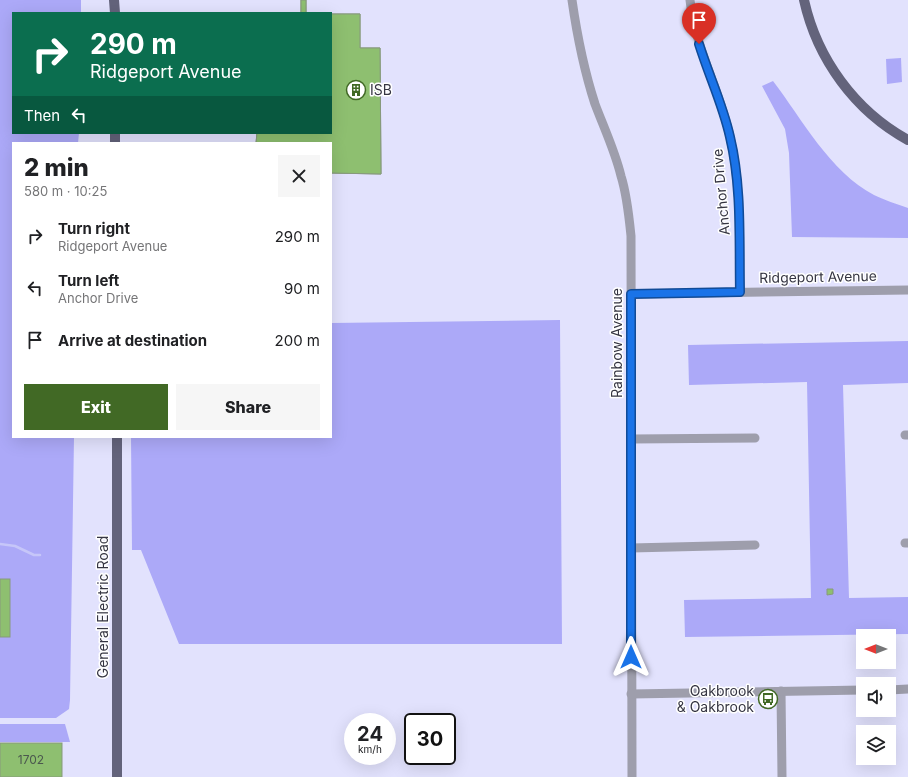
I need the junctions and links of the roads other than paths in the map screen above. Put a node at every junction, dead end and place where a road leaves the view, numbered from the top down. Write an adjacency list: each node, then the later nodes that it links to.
1 (114, 0): 5 (main road)
2 (572, 0): 9 (street, Rainbow Avenue)
3 (690, 0): 8 (street, Anchor Drive)
4 (804, 0): 6 (main road)
5 (114, 12)
6 (908, 140)
7 (908, 290): 8 (street, Ridgeport Avenue)
8 (740, 292): 9 (street, Ridgeport Avenue)
9 (631, 294): 12 (street, Rainbow Avenue)
10 (117, 438): 20 (main road, General Electric Road)
11 (755, 438): 12 (street)
12 (632, 439): 14 (street, Rainbow Avenue)
13 (755, 545): 14 (street)
14 (631, 548): 19 (street, Rainbow Avenue)
15 (908, 689): 17 (street)
16 (856, 690): 18 (street)
17 (896, 690)
18 (781, 691): 19 (street); 22 (street)
19 (631, 694): 21 (street, Rainbow Avenue)
20 (117, 777)
21 (632, 777)
22 (782, 777)

